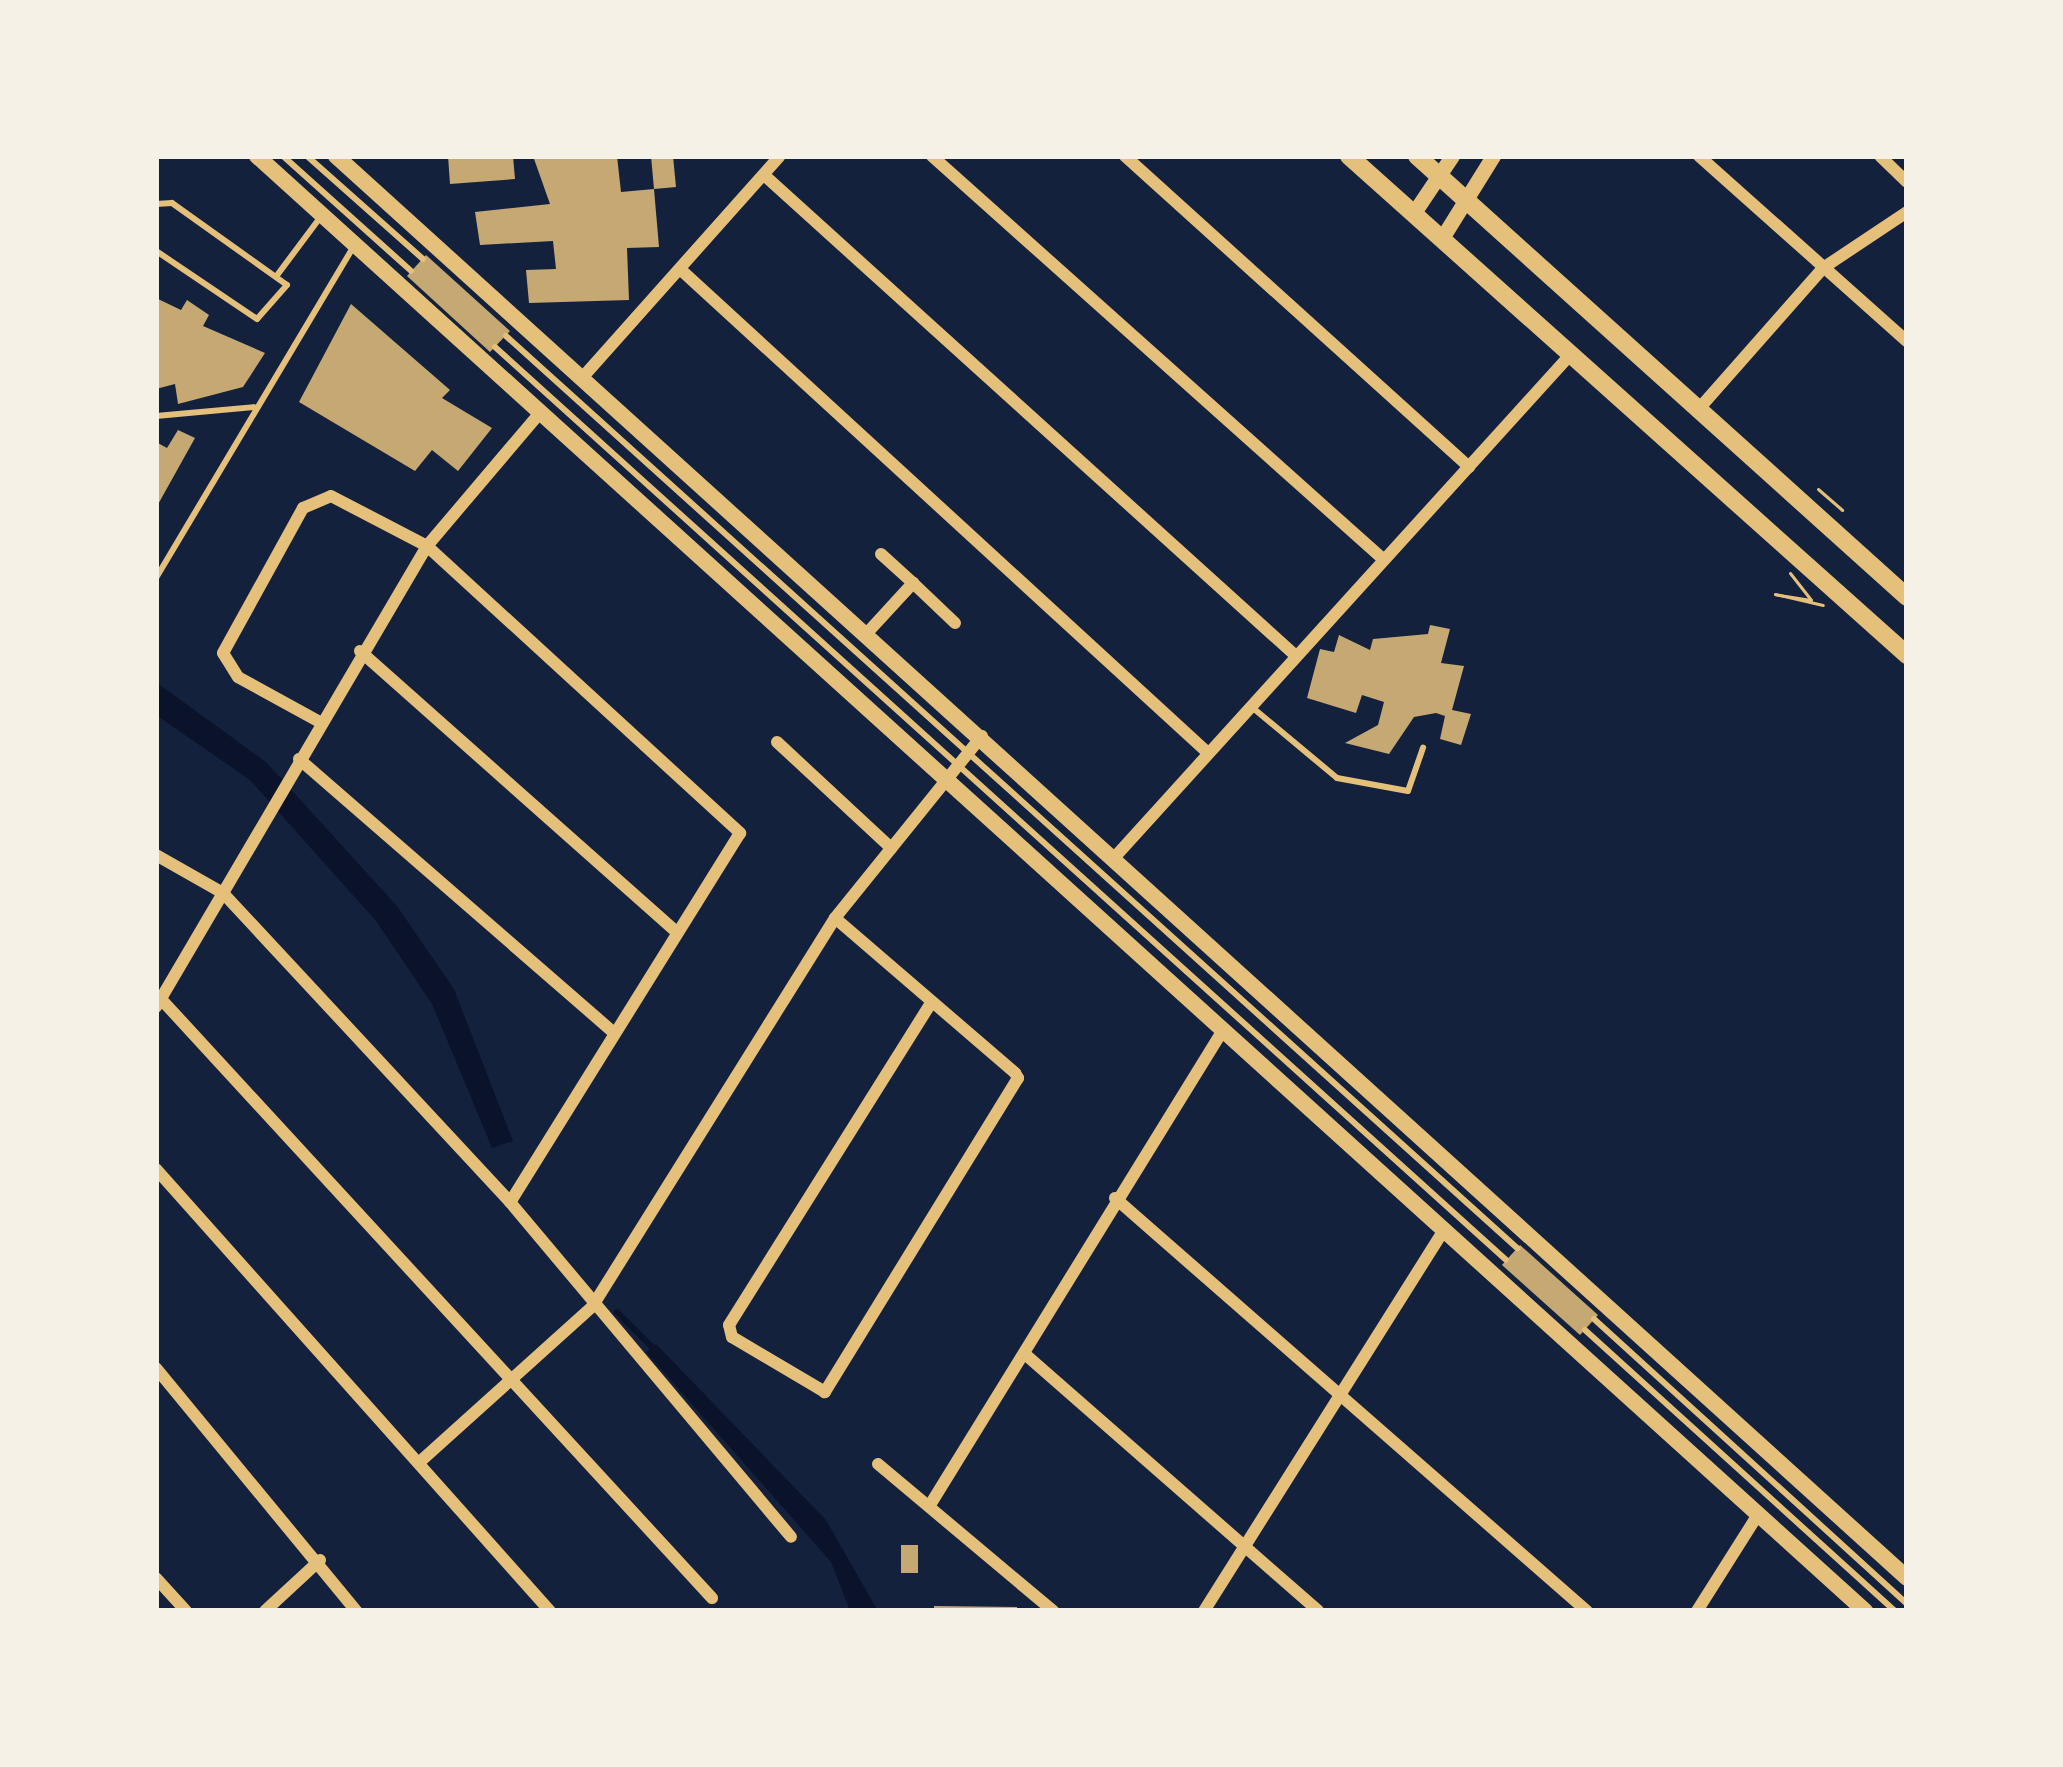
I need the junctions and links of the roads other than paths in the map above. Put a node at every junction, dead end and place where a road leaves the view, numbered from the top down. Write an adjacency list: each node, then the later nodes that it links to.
1 (256, 156): 21 (main road)
2 (283, 156): 28 (lane)
3 (307, 156): 25 (lane)
4 (336, 156): 34 (main road)
5 (780, 156): 14 (street)
6 (932, 156): 42 (street)
7 (1125, 156): 39 (street)
8 (1349, 156): 20 (main road)
9 (1417, 156): 15 (main road)
10 (1452, 156): 15 (street)
11 (1492, 156): 18 (street)
12 (1699, 156): 26 (street)
13 (1880, 156): 16 (street)
14 (764, 175): 27 (street); 50 (street)
15 (1440, 177): 18 (main road); 20 (street)
16 (1907, 182)
17 (156, 204): 29 (lane)
18 (1468, 205): 22 (street); 36 (main road)
19 (1907, 212): 26 (street)
20 (1414, 214): 22 (main road)
21 (322, 216): 23 (main road); 29 (lane)
22 (1442, 238): 33 (main road)
23 (355, 244): 35 (lane); 37 (main road)
24 (156, 251): 29 (lane)
25 (422, 259)
26 (1823, 268): 31 (street); 36 (street)
27 (680, 269): 34 (street); 56 (street)
28 (412, 271)
29 (278, 274)
30 (506, 336): 57 (lane)
31 (1907, 341)
32 (495, 347): 57 (lane)
33 (1571, 355): 39 (street); 49 (main road)
34 (583, 378): 47 (main road)
35 (256, 407): 38 (lane); 43 (lane)
36 (1697, 411): 45 (main road)
37 (539, 414): 40 (street); 59 (main road)
38 (156, 416)
39 (1469, 467): 42 (street)
40 (427, 546): 48 (street); 52 (street); 65 (street)
41 (881, 554): 44 (street)
42 (1384, 560): 50 (street)
43 (156, 578)
44 (913, 583): 46 (street); 47 (street)
45 (1906, 595)
46 (955, 623)
47 (868, 632): 53 (main road)
48 (360, 651): 52 (street); 65 (street)
49 (1907, 655)
50 (1296, 656): 51 (street)
51 (1251, 706): 55 (lane); 56 (street)
52 (318, 721): 58 (street)
53 (982, 736): 57 (street); 62 (main road)
54 (776, 742): 60 (street)
55 (1424, 748)
56 (1207, 752): 62 (street)
57 (964, 758): 59 (street); 74 (lane); 75 (lane)
58 (298, 760): 63 (street); 69 (street)
59 (943, 783): 60 (street); 68 (main road)
60 (891, 848): 64 (street)
61 (156, 855): 63 (street)
62 (1114, 858): 91 (main road)
63 (223, 893): 67 (street); 72 (street)
64 (835, 918): 66 (street); 76 (street)
65 (675, 931): 69 (street)
66 (932, 1002): 66 (street)
67 (158, 1003): 81 (street)
68 (1223, 1030): 71 (street); 73 (main road)
69 (614, 1032): 72 (street)
70 (156, 1169): 83 (street)
71 (1115, 1198): 79 (street); 82 (street)
72 (510, 1202): 76 (street)
73 (1443, 1231): 82 (street); 86 (main road)
74 (1517, 1248)
75 (1506, 1260)
76 (592, 1307): 81 (street); 87 (street)
77 (1594, 1319): 93 (lane)
78 (1585, 1330): 104 (lane)
79 (1026, 1355): 85 (street); 88 (street)
80 (156, 1368): 89 (street)
81 (511, 1378): 83 (street); 92 (street)
82 (1343, 1398): 88 (street); 101 (street)
83 (423, 1459): 97 (street)
84 (878, 1464): 85 (street)
85 (931, 1505): 98 (street)
86 (1757, 1516): 102 (street); 103 (main road)
87 (791, 1537)
88 (1247, 1548): 99 (street); 100 (street)
89 (320, 1560): 95 (street); 96 (street)
90 (156, 1578): 94 (street)
91 (1907, 1578)
92 (712, 1598)
93 (1907, 1604)
94 (186, 1611)
95 (265, 1611)
96 (356, 1611)
97 (550, 1611)
98 (1053, 1611)
99 (1204, 1611)
100 (1318, 1611)
101 (1587, 1611)
102 (1697, 1611)
103 (1865, 1611)
104 (1895, 1611)

